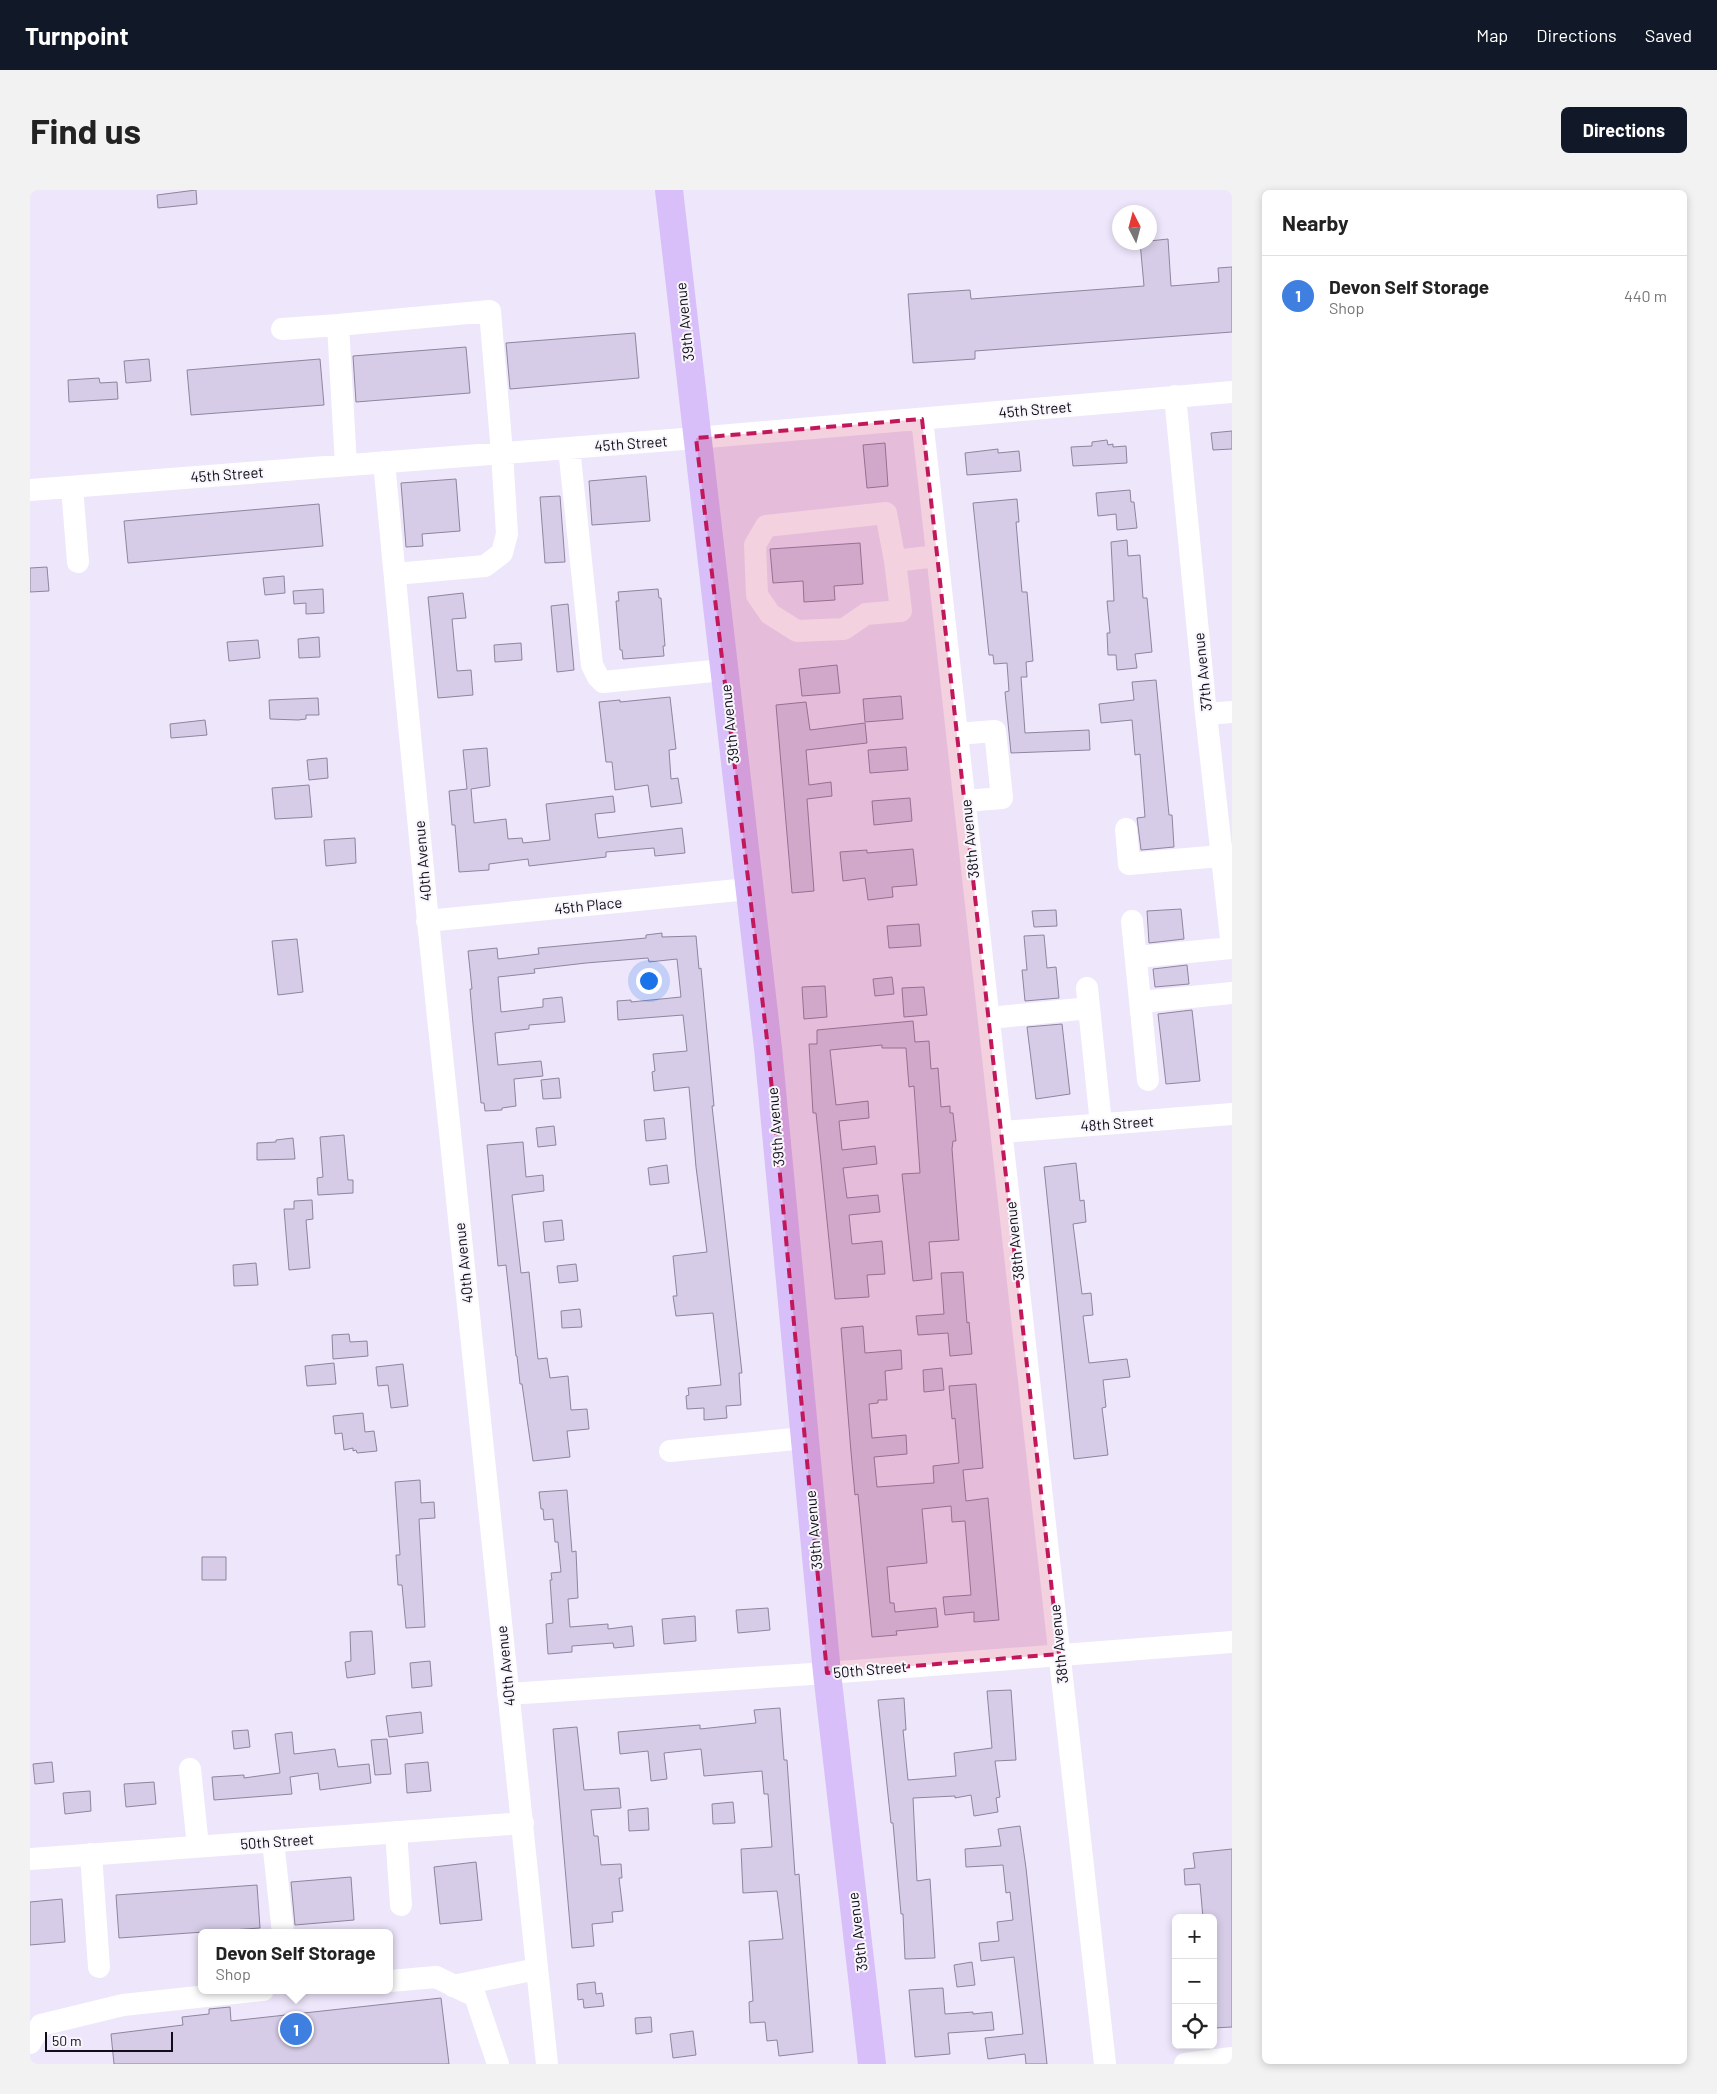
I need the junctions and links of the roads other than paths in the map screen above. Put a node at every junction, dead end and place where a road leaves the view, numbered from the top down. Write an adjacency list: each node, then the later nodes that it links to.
1 (669, 190): 7 (main road, 39th Avenue)
2 (338, 325): 3 (street); 9 (street); 11 (street)
3 (282, 330)
4 (1232, 392): 5 (street, 45th Street)
5 (1175, 396): 6 (street, 45th Street); 20 (street, 37th Avenue)
6 (922, 419): 7 (street, 45th Street); 14 (street, 38th Avenue)
7 (696, 438): 8 (street, 45th Street); 18 (main road, 39th Avenue)
8 (569, 448): 9 (street, 45th Street); 18 (street)
9 (502, 453): 10 (street, 45th Street); 17 (street)
10 (384, 462): 11 (street, 45th Street); 17 (street, 40th Avenue)
11 (346, 465): 12 (street, 45th Street)
12 (72, 487): 13 (street, 45th Street); 16 (street)
13 (30, 490)
14 (937, 556): 15 (street); 21 (street, 38th Avenue)
15 (894, 561): 15 (street)
16 (78, 562)
17 (395, 574): 28 (street, 40th Avenue)
18 (723, 670): 27 (main road, 39th Avenue)
19 (1232, 712): 20 (street)
20 (1206, 714): 22 (street, 37th Avenue)
21 (957, 734): 23 (street, 38th Avenue); 23 (street)
22 (1222, 761): 24 (street, 37th Avenue)
23 (965, 800): 34 (street, 38th Avenue)
24 (1224, 809): 26 (street, 37th Avenue)
25 (1126, 829): 26 (street)
26 (1227, 856): 30 (street, 37th Avenue)
27 (748, 889): 28 (street, 45th Place); 39 (main road, 39th Avenue)
28 (428, 921): 44 (street, 40th Avenue)
29 (1132, 921): 31 (street)
30 (1232, 947): 31 (street)
31 (1137, 957): 33 (street)
32 (1232, 994): 33 (street)
33 (1141, 1002): 35 (street)
34 (990, 1018): 37 (street); 38 (street, 38th Avenue)
35 (1148, 1080)
36 (1232, 1114): 37 (street, 48th Street)
37 (1101, 1124): 38 (street, 48th Street)
38 (1002, 1132): 42 (street, 38th Avenue)
39 (805, 1438): 40 (street); 43 (main road, 39th Avenue)
40 (670, 1451)
41 (1232, 1642): 42 (street, 50th Street)
42 (1059, 1654): 43 (street, 50th Street); 64 (street, 38th Avenue)
43 (827, 1673): 44 (street, 50th Street); 63 (main road, 39th Avenue)
44 (508, 1694): 46 (street, 40th Avenue)
45 (190, 1769): 49 (street)
46 (523, 1823): 47 (street, 50th Street); 55 (street, 40th Avenue)
47 (396, 1832): 48 (street, 50th Street); 52 (street)
48 (273, 1841): 49 (street, 50th Street); 53 (street)
49 (198, 1846): 50 (street, 50th Street)
50 (91, 1854): 51 (street, 50th Street); 54 (street)
51 (30, 1859)
52 (401, 1906)
53 (283, 1929)
54 (99, 1967)
55 (538, 1969): 57 (street); 62 (street, 40th Avenue)
56 (393, 1981): 57 (street)
57 (454, 1986): 61 (street)
58 (225, 1994): 59 (street)
59 (31, 2040)
60 (1232, 2058): 65 (street)
61 (498, 2064)
62 (547, 2064)
63 (872, 2064)
64 (1105, 2064)
65 (1185, 2064)

